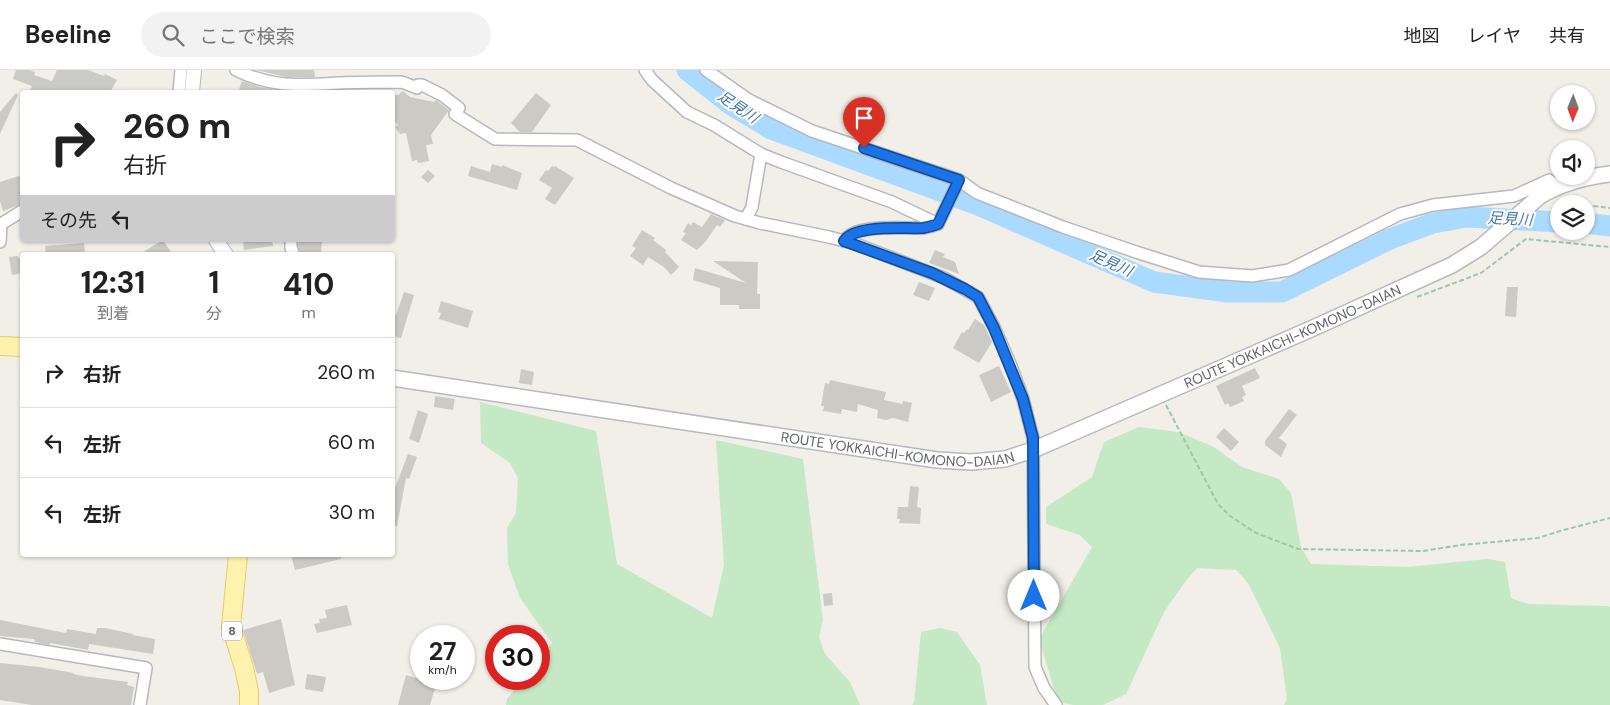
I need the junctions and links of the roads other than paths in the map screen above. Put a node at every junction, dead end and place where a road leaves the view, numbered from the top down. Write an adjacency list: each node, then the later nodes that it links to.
1 (182, 70): 6 (street)
2 (194, 70): 7 (street)
3 (236, 70): 13 (street)
4 (645, 70): 8 (street)
5 (706, 70): 10 (street)
6 (179, 90)
7 (192, 90)
8 (761, 154): 13 (street); 14 (street)
9 (1610, 174): 11 (main road, ROUTE YOKKAICHI-KOMONO-DAIAN)
10 (959, 180): 11 (street); 14 (street)
11 (1558, 186): 20 (main road, ROUTE YOKKAICHI-KOMONO-DAIAN)
12 (20, 212): 16 (street)
13 (746, 219): 15 (street)
14 (938, 224): 15 (street)
15 (844, 241): 20 (street)
16 (0, 242)
17 (0, 346): 18 (main road)
18 (20, 347)
19 (395, 378): 20 (main road, ROUTE YOKKAICHI-KOMONO-DAIAN)
20 (1033, 450): 25 (street)
21 (238, 557): 24 (main road, 8)
22 (0, 644): 23 (street)
23 (140, 705)
24 (249, 705)
25 (1056, 705)

